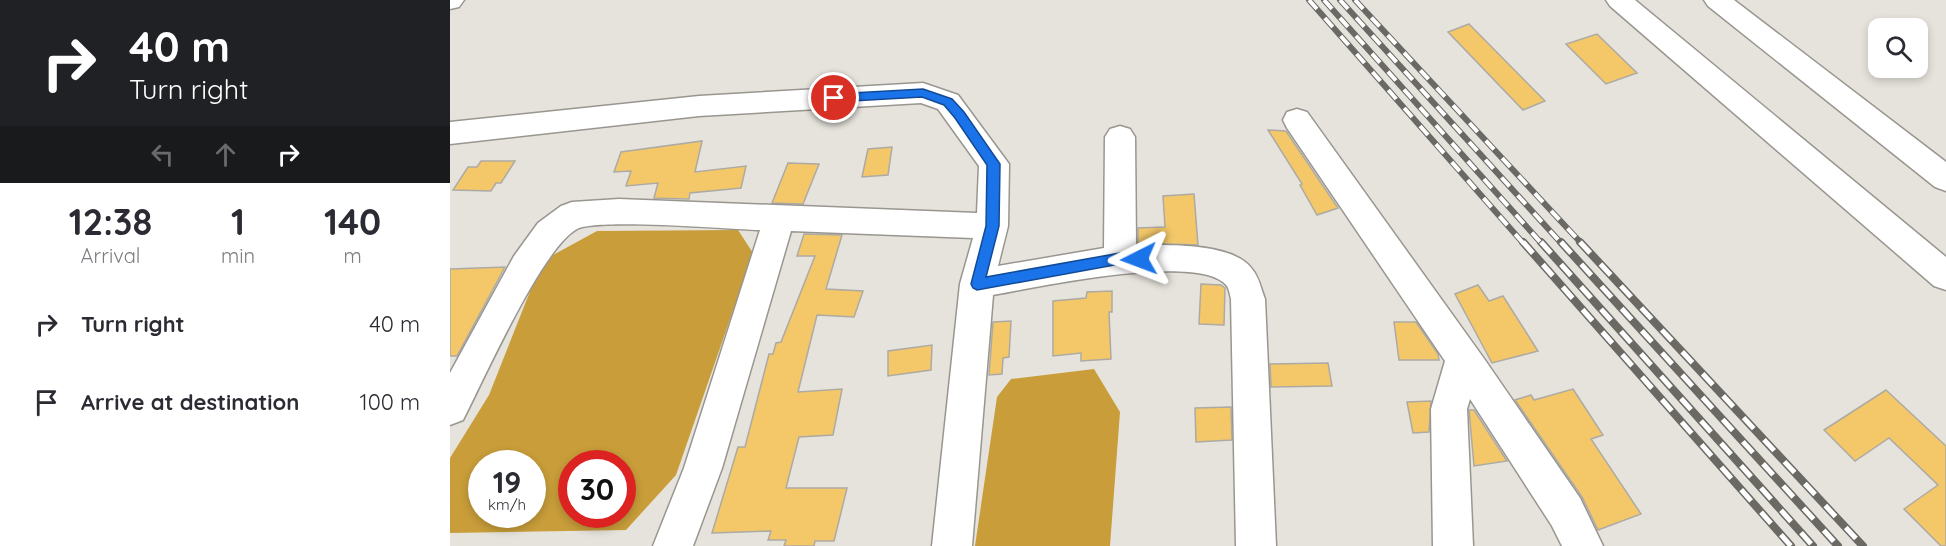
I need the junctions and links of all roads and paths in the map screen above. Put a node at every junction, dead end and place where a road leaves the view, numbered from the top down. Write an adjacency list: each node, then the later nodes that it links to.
1 (1619, 0): 10 (street)
2 (1717, 0): 6 (street)
3 (1297, 120): 12 (street)
4 (450, 133): 8 (street)
5 (1120, 137): 9 (street)
6 (1946, 179)
7 (779, 219): 8 (street); 13 (street); 15 (street)
8 (992, 226): 11 (street)
9 (1120, 259): 11 (street); 17 (street)
10 (1946, 276)
11 (977, 284): 16 (street)
12 (1463, 358): 18 (street); 19 (street)
13 (458, 377): 14 (street)
14 (450, 408)
15 (673, 546)
16 (952, 546)
17 (1256, 546)
18 (1453, 546)
19 (1583, 546)

